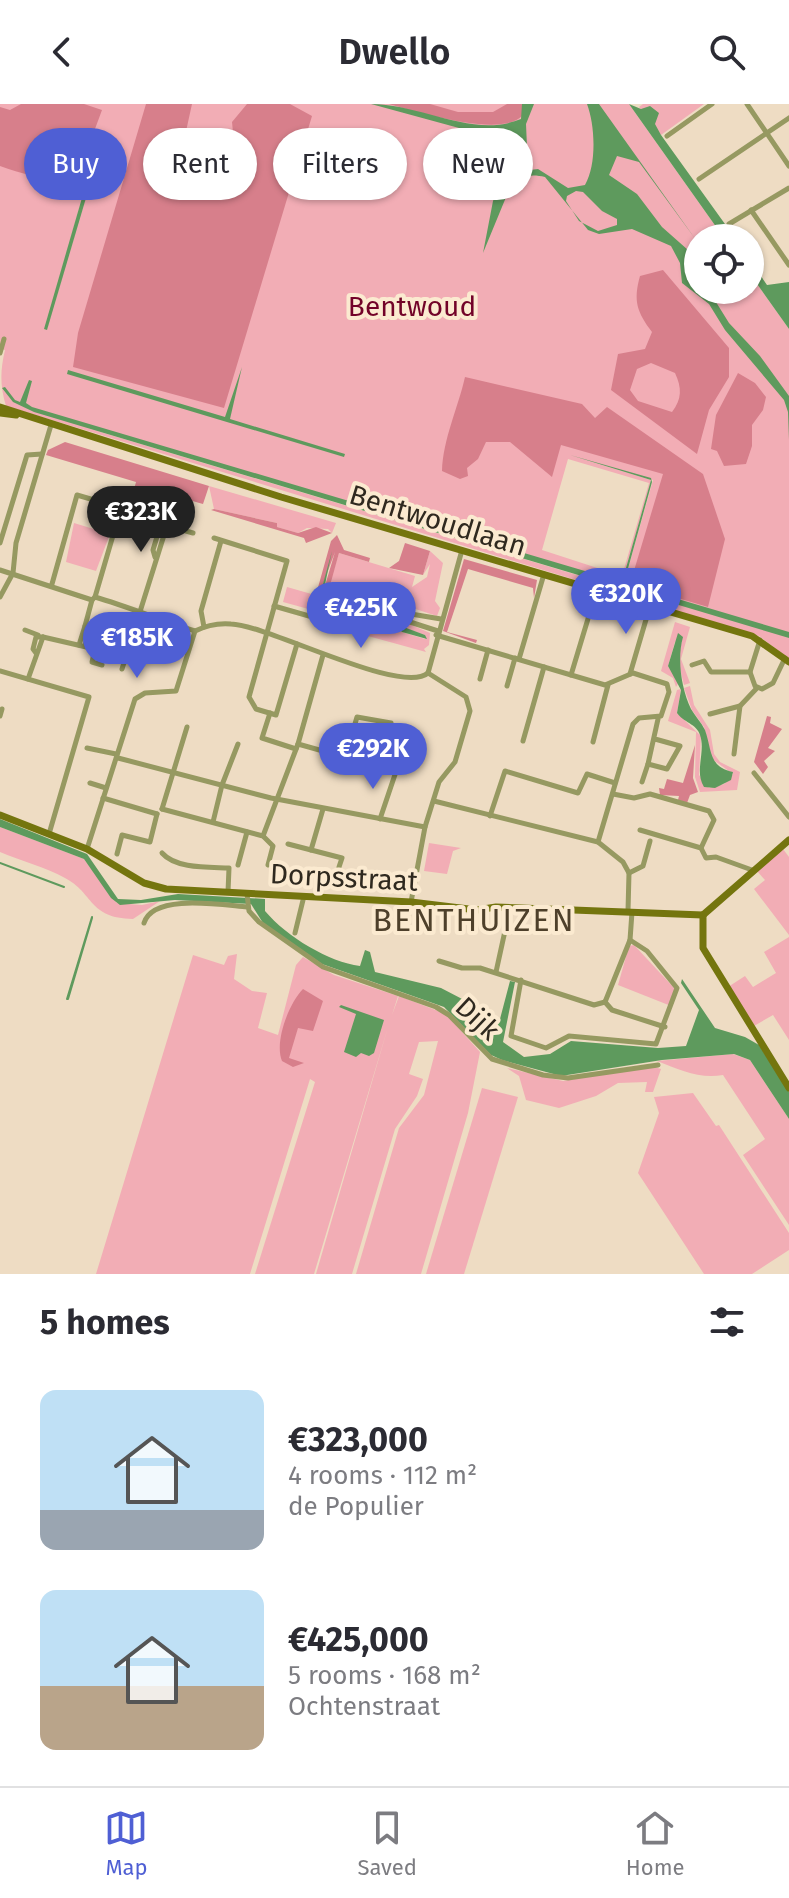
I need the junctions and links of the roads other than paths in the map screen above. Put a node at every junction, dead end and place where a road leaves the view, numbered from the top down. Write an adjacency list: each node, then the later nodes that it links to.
1 (712, 104): 5 (street)
2 (747, 104): 4 (street)
3 (789, 118): 4 (street)
4 (766, 133): 6 (street); 7 (street)
5 (667, 136)
6 (789, 166)
7 (699, 179)
8 (789, 188): 9 (street)
9 (751, 210): 10 (street); 11 (street)
10 (729, 224)
11 (789, 265)
12 (4, 339): 13 (street)
13 (0, 353)
14 (0, 410): 15 (street, Bentwoudlaan)
15 (51, 425): 16 (street); 23 (street, Bentwoudlaan)
16 (42, 454): 22 (street); 25 (street)
17 (151, 528): 18 (street)
18 (162, 531): 19 (street); 33 (street)
19 (193, 533)
20 (214, 538): 21 (street)
21 (221, 541): 31 (street); 36 (street)
22 (0, 543)
23 (462, 550): 26 (street, Bentwoudlaan); 35 (street)
24 (0, 570): 25 (street)
25 (13, 573): 27 (street); 29 (street)
26 (544, 574): 28 (street, Bentwoudlaan); 47 (street)
27 (52, 584): 30 (street); 30 (street)
28 (597, 589): 32 (street, Bentwoudlaan); 57 (street)
29 (0, 597)
30 (93, 598): 33 (street); 44 (street)
31 (274, 606): 34 (street); 40 (street)
32 (650, 606): 42 (street, Bentwoudlaan); 56 (street)
33 (139, 610): 38 (street); 52 (street)
34 (309, 616)
35 (441, 619): 39 (street); 39 (street)
36 (204, 627): 38 (street); 40 (street)
37 (25, 630): 41 (street)
38 (195, 631): 79 (street)
39 (437, 633): 45 (street); 55 (street)
40 (265, 634): 43 (street); 65 (street)
41 (41, 636): 44 (street); 58 (street)
42 (760, 639): 48 (street, Bentwoudlaan); 54 (street)
43 (297, 644): 46 (street); 65 (street)
44 (82, 646): 49 (street)
45 (488, 650): 47 (street); 59 (street)
46 (323, 655): 55 (street); 76 (street)
47 (517, 659): 51 (street); 61 (street)
48 (787, 660): 62 (street)
49 (102, 665)
50 (692, 665): 54 (street)
51 (544, 667): 57 (street); 73 (street)
52 (122, 669)
53 (0, 671): 58 (street)
54 (750, 672): 62 (street)
55 (428, 673): 93 (street)
56 (630, 674): 60 (street); 68 (street)
57 (571, 675): 60 (street)
58 (28, 679): 104 (street)
59 (480, 679)
60 (608, 685): 74 (street)
61 (507, 686)
62 (757, 688): 63 (street)
63 (740, 706): 66 (street); 78 (street)
64 (2, 709): 67 (street)
65 (273, 714): 76 (street)
66 (710, 714)
67 (0, 716)
68 (657, 718): 72 (street); 87 (street)
69 (391, 723): 80 (street)
70 (187, 727): 83 (street)
71 (408, 736): 82 (street)
72 (655, 739): 81 (street); 81 (street)
73 (523, 741)
74 (593, 742)
75 (238, 744): 88 (street)
76 (297, 746): 80 (street); 92 (street)
77 (87, 748): 79 (street)
78 (734, 754)
79 (117, 756): 83 (street); 89 (street)
80 (345, 758): 82 (street)
81 (648, 764): 85 (street)
82 (394, 771): 99 (street)
83 (173, 772): 88 (street); 95 (street)
84 (754, 773): 98 (street)
85 (642, 782)
86 (90, 783): 89 (street)
87 (615, 783): 90 (street); 97 (street)
88 (222, 785): 92 (street); 100 (street)
89 (106, 788): 91 (street)
90 (613, 794): 108 (street); 110 (street)
91 (103, 798): 95 (street); 111 (street)
92 (275, 798): 94 (street); 105 (street)
93 (434, 801): 97 (street); 101 (street)
94 (323, 809): 99 (street); 112 (street)
95 (159, 812): 100 (street); 114 (street)
96 (0, 815): 104 (street, Dorpsstraat)
97 (490, 816): 108 (street)
98 (789, 817)
99 (380, 819): 101 (street)
100 (213, 823): 103 (street)
101 (425, 827): 123 (street)
102 (640, 830): 110 (street)
103 (247, 832): 105 (street); 115 (street)
104 (49, 834): 111 (street, Dorpsstraat)
105 (263, 836): 116 (street)
106 (789, 840): 118 (street)
107 (650, 841): 119 (street)
108 (598, 842): 119 (street)
109 (288, 844): 112 (street)
110 (701, 848): 118 (street)
111 (87, 849): 120 (street, Dorpsstraat)
112 (311, 850): 117 (street)
113 (162, 853): 120 (street)
114 (117, 854)
115 (238, 865)
116 (268, 865)
117 (339, 867)
118 (752, 870): 126 (street)
119 (629, 873): 125 (street)
120 (228, 893): 122 (street, Dorpsstraat)
121 (304, 896): 122 (street, Dorpsstraat); 123 (street, Dorpsstraat); 128 (street)
122 (247, 901): 127 (street); 135 (street, Dijk)
123 (411, 902): 124 (street, Dorpsstraat)
124 (510, 908): 125 (street, Dorpsstraat); 131 (street)
125 (630, 911): 126 (street, Dorpsstraat); 129 (street)
126 (703, 915): 136 (street)
127 (144, 923)
128 (295, 933)
129 (630, 940): 133 (street); 134 (street)
130 (439, 961): 131 (street)
131 (496, 972): 132 (street)
132 (521, 980): 133 (street); 134 (street)
133 (605, 1002): 134 (street)
134 (665, 1027)
135 (658, 1065)
136 (789, 1088)

